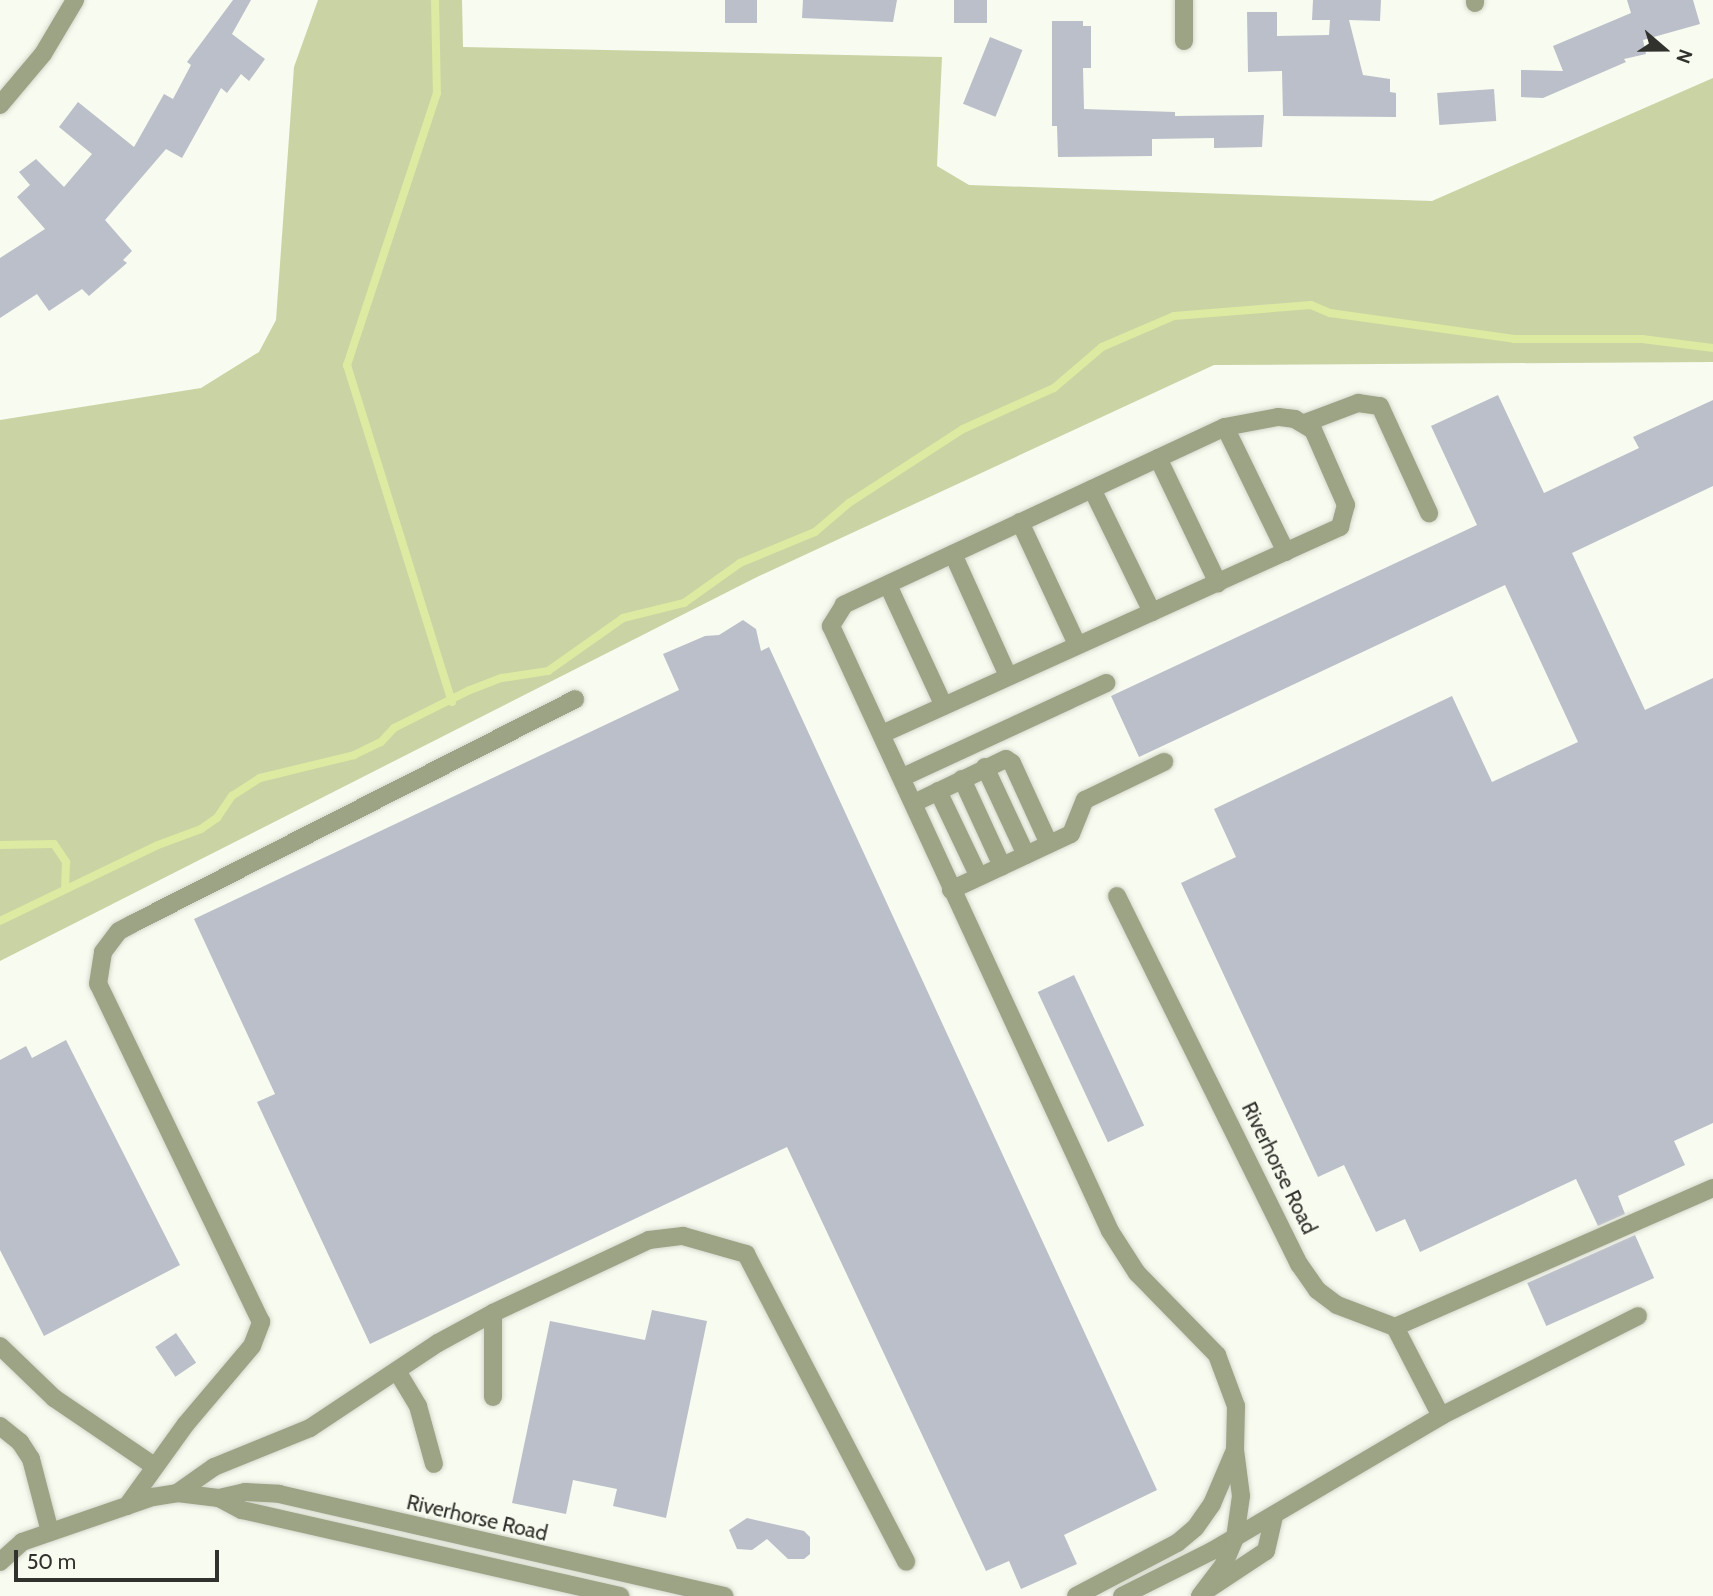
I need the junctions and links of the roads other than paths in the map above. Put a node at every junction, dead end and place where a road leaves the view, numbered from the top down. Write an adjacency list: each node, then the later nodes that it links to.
1 (75, 0): 4 (street)
2 (1184, 0): 3 (street)
3 (1184, 41)
4 (0, 105)
5 (1305, 423): 6 (street); 9 (street); 11 (street)
6 (1225, 427): 7 (street); 11 (street)
7 (1158, 458): 8 (street); 13 (street)
8 (1092, 488): 10 (street); 15 (street)
9 (1429, 513)
10 (1020, 522): 12 (street); 16 (street)
11 (1286, 552): 13 (street)
12 (953, 554): 14 (street); 17 (street)
13 (1219, 583): 15 (street)
14 (888, 584): 20 (street); 21 (street)
15 (1152, 612): 16 (street)
16 (1077, 644): 17 (street)
17 (1008, 676): 20 (street)
18 (1106, 683): 24 (street)
19 (575, 699): 45 (street)
20 (944, 706): 21 (street)
21 (882, 734): 24 (street)
22 (1164, 762): 28 (street)
23 (985, 767): 25 (street); 28 (street); 29 (street)
24 (903, 777): 27 (street)
25 (962, 779): 26 (street); 30 (street)
26 (938, 791): 27 (street); 31 (street)
27 (914, 803): 32 (street)
28 (1049, 844): 29 (street)
29 (1026, 855): 30 (street)
30 (1002, 866): 31 (street)
31 (979, 877): 32 (street)
32 (951, 890): 43 (street)
33 (1117, 896): 37 (street, Riverhorse Road)
34 (1713, 1188): 37 (street)
35 (493, 1313): 39 (street); 40 (street); 53 (street)
36 (1638, 1316): 41 (street)
37 (1395, 1327): 41 (street)
38 (0, 1346): 45 (street)
39 (397, 1371): 44 (street); 46 (street)
40 (493, 1397)
41 (1441, 1416): 49 (street)
42 (0, 1426): 50 (street)
43 (1236, 1450): 51 (street); 57 (street)
44 (434, 1464)
45 (154, 1466): 48 (street)
46 (177, 1493): 47 (street, Riverhorse Road); 48 (street, Riverhorse Road)
47 (219, 1498): 55 (street, Riverhorse Road); 56 (street, Riverhorse Road)
48 (127, 1506): 50 (street, Riverhorse Road)
49 (1274, 1515): 51 (street); 54 (street)
50 (50, 1532): 52 (street, Riverhorse Road)
51 (1235, 1538): 54 (street); 58 (street)
52 (0, 1562)
53 (906, 1562)
54 (1204, 1592)
55 (620, 1596)
56 (724, 1596)
57 (1076, 1596)
58 (1122, 1596)

